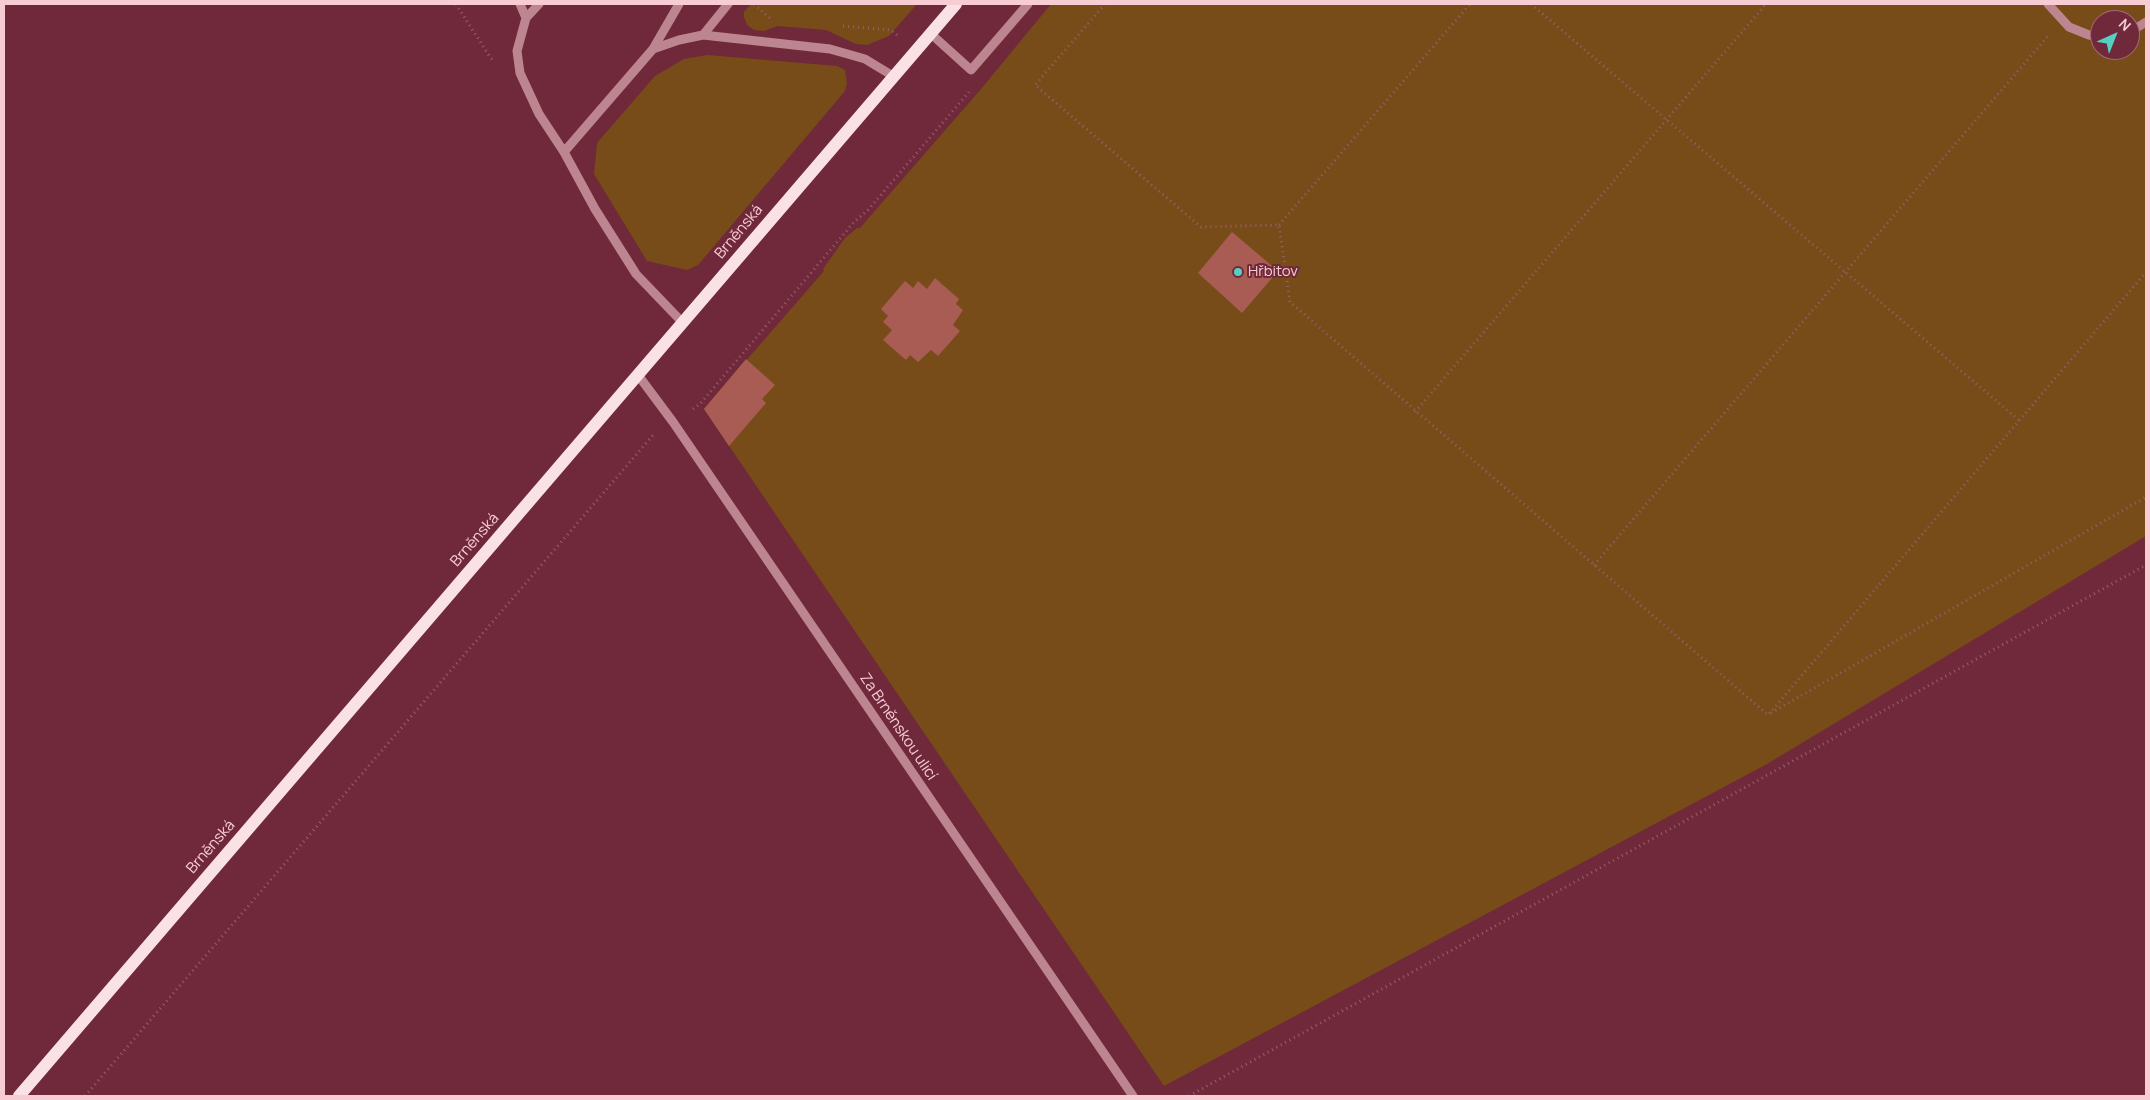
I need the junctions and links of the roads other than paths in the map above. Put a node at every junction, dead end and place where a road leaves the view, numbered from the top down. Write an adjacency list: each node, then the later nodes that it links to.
1 (520, 4): 8 (lane)
2 (540, 4): 8 (lane)
3 (679, 4): 12 (lane)
4 (728, 4): 10 (lane)
5 (956, 4): 9 (main road, Brněnská)
6 (1028, 4): 9 (lane)
7 (2048, 4): 11 (lane)
8 (526, 18): 14 (lane)
9 (930, 33): 13 (main road, Brněnská)
10 (703, 35): 12 (lane); 13 (lane)
11 (2090, 35)
12 (653, 49): 14 (lane)
13 (893, 76): 15 (main road, Brněnská)
14 (564, 152): 15 (lane)
15 (683, 323): 16 (main road, Brněnská)
16 (638, 375): 17 (main road, Brněnská); 18 (lane, Za Brněnskou ulicí)
17 (19, 1096)
18 (1133, 1096)

